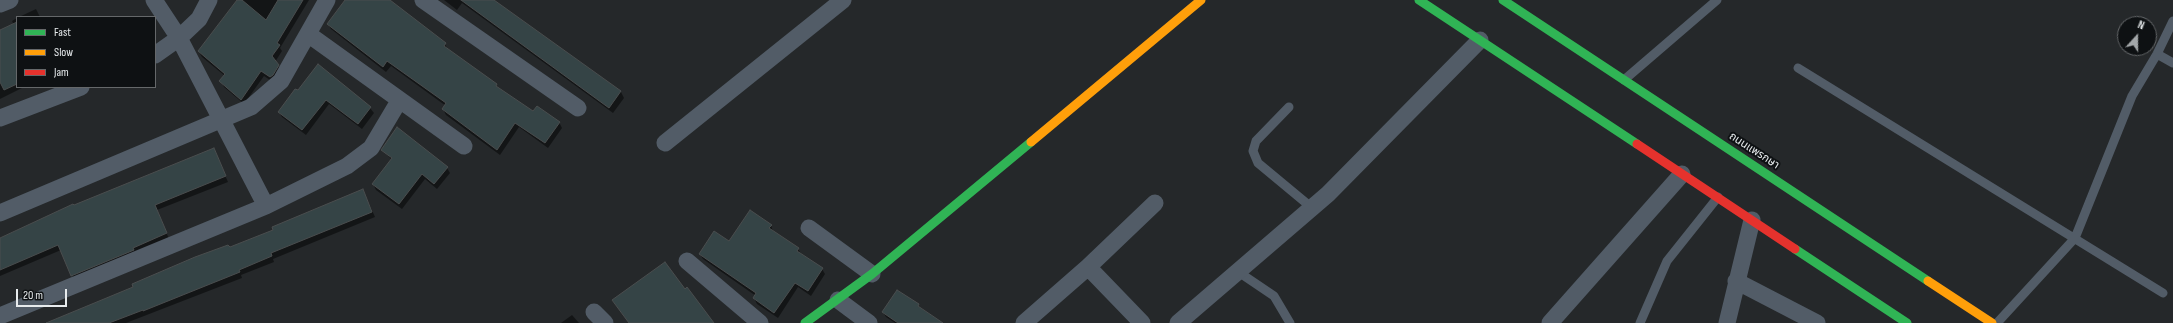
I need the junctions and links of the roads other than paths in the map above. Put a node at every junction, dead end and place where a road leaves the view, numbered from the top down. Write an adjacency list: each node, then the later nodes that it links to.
1 (10, 0): 11 (street)
2 (154, 0): 14 (street)
3 (209, 0): 14 (street)
4 (327, 0): 13 (street)
5 (423, 0): 25 (street)
6 (843, 0): 28 (street)
7 (1201, 0): 42 (main road)
8 (1419, 0): 15 (main road)
9 (1716, 0): 21 (lane)
10 (1506, 1): 21 (main road, ถนนแพรกษา)
11 (0, 4)
12 (2173, 21): 17 (lane)
13 (308, 34): 23 (street); 27 (street)
14 (179, 38): 16 (street); 27 (street)
15 (1480, 40): 30 (main road); 34 (street)
16 (156, 54)
17 (2157, 54): 19 (lane)
18 (2156, 56): 38 (lane)
19 (2173, 63)
20 (1798, 68): 38 (lane)
21 (1624, 80): 59 (main road, ถนนแพรกษา)
22 (78, 88): 26 (street)
23 (399, 101): 29 (street); 33 (street)
24 (1289, 107): 34 (lane)
25 (578, 108)
26 (0, 118)
27 (221, 119): 33 (street); 35 (street)
28 (665, 143)
29 (464, 146)
30 (1682, 174): 31 (main road); 54 (street)
31 (1718, 197): 36 (main road); 55 (lane)
32 (1155, 204): 40 (street)
33 (266, 206): 46 (street)
34 (1311, 207): 41 (street)
35 (0, 213)
36 (1752, 220): 43 (street); 58 (main road)
37 (809, 228): 42 (street)
38 (2075, 238): 44 (lane); 60 (lane)
39 (687, 261): 47 (street)
40 (1088, 267): 50 (street); 51 (street)
41 (1237, 271): 52 (street); 53 (lane)
42 (872, 274): 45 (main road)
43 (1736, 281): 56 (street); 57 (street)
44 (2163, 293)
45 (838, 300): 48 (main road); 49 (street)
46 (0, 316)
47 (760, 323)
48 (805, 323)
49 (869, 323)
50 (1024, 323)
51 (1142, 323)
52 (1178, 323)
53 (1290, 323)
54 (1550, 323)
55 (1640, 323)
56 (1727, 323)
57 (1817, 323)
58 (1907, 323)
59 (1992, 323)
60 (1997, 323)

